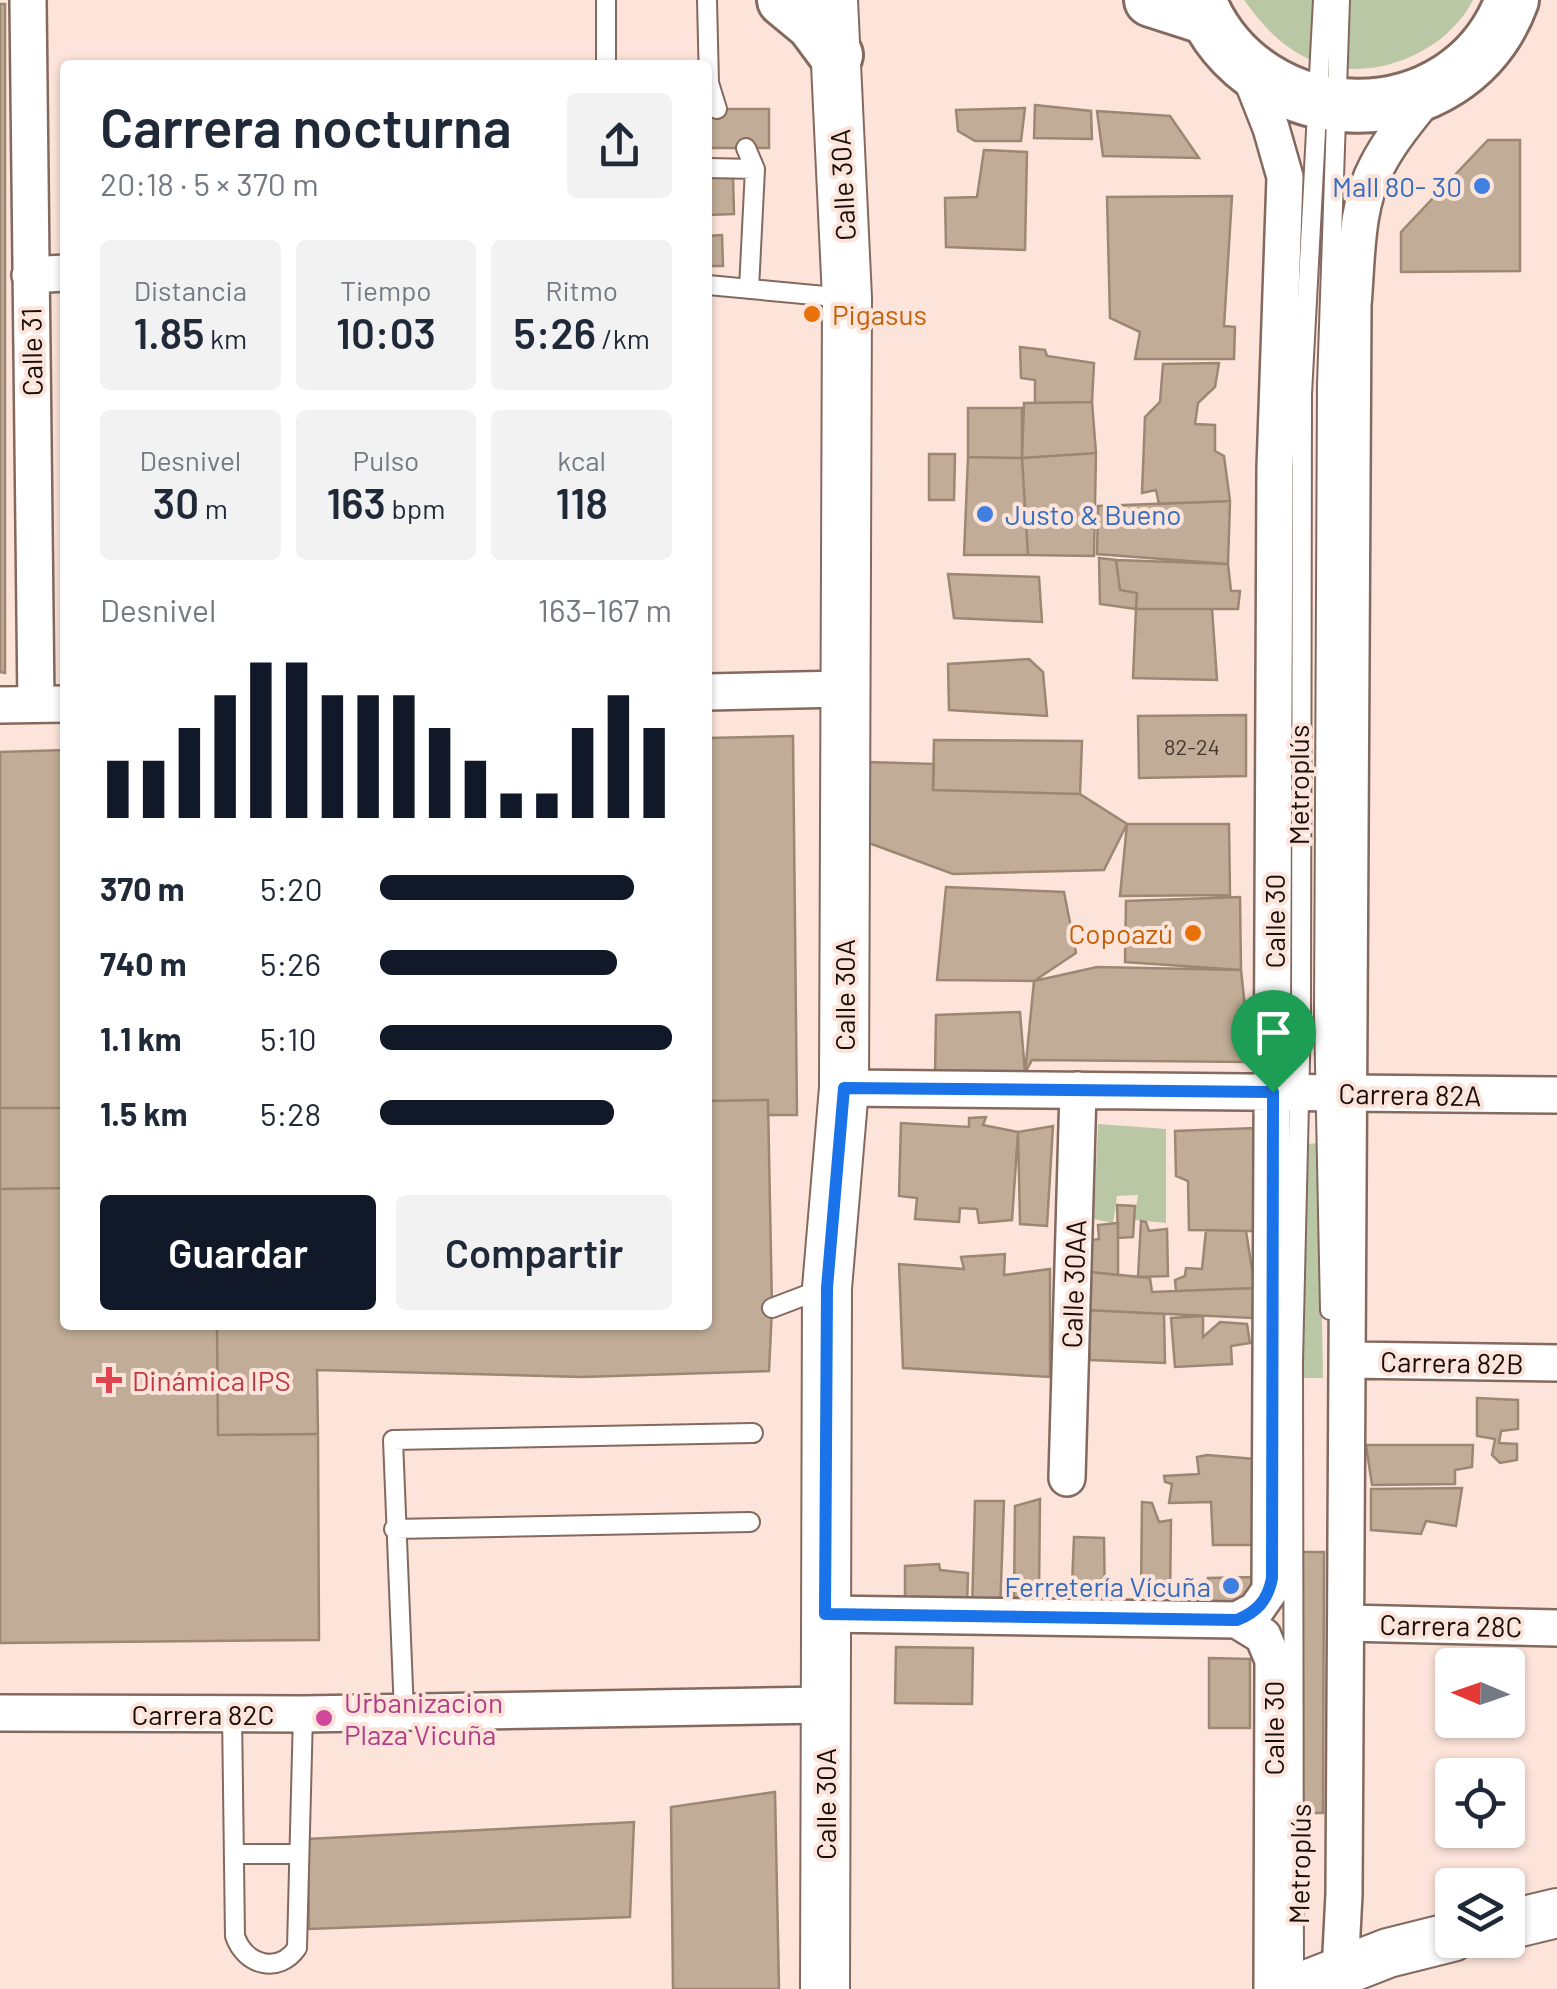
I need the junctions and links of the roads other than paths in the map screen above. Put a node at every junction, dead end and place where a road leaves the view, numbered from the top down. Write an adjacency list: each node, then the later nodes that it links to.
1 (28, 0): 22 (street, Calle 31)
2 (606, 0): 12 (lane)
3 (708, 0): 13 (lane)
4 (784, 0): 11 (main road)
5 (833, 0): 11 (street, Calle 30A)
6 (1152, 0): 10 (main road)
7 (1323, 0): 17 (lane, Metroplús)
8 (1340, 0): 17 (lane, Metroplús)
9 (1515, 5): 15 (main road)
10 (1203, 9): 14 (main road)
11 (836, 56): 25 (street, Calle 30A)
12 (606, 60)
13 (708, 60)
14 (1246, 67): 17 (main road); 32 (street, Calle 30)
15 (1432, 89): 17 (main road); 32 (street, Calle 30)
16 (712, 93): 18 (lane)
17 (1327, 104): 32 (lane, Metroplús); 32 (lane, Metroplús)
18 (718, 109)
19 (746, 148): 21 (lane)
20 (712, 168): 21 (lane)
21 (755, 169): 24 (lane)
22 (48, 274): 28 (street, Calle 31)
23 (712, 286): 24 (lane)
24 (750, 289): 25 (lane)
25 (847, 298): 26 (street, Calle 30A)
26 (846, 690): 27 (street); 30 (street, Calle 30A)
27 (712, 692)
28 (50, 704): 29 (street)
29 (0, 705)
30 (844, 1088): 31 (street, Carrera 82A); 34 (street, Calle 30A)
31 (1078, 1090): 32 (street, Carrera 82A); 39 (street, Calle 30AA)
32 (1312, 1093): 33 (street, Carrera 82A); 36 (street, Calle 30); 43 (street, Calle 30); 56 (lane, Metroplús); 56 (lane, Metroplús)
33 (1557, 1095)
34 (827, 1288): 35 (lane); 42 (street, Calle 30A)
35 (772, 1308)
36 (1348, 1360): 37 (street, Carrera 82B); 44 (street, Calle 30)
37 (1557, 1363)
38 (753, 1434): 41 (lane)
39 (1067, 1478)
40 (750, 1522): 41 (lane)
41 (394, 1529): 48 (lane)
42 (825, 1614): 43 (street); 46 (street, Calle 30A)
43 (1237, 1620): 58 (street, Calle 30)
44 (1346, 1623): 45 (street, Carrera 28C); 56 (street, Calle 30)
45 (1557, 1628)
46 (826, 1705): 48 (street, Carrera 82C); 57 (street, Calle 30A)
47 (0, 1713): 49 (street, Carrera 82C)
48 (404, 1713): 50 (street, Carrera 82C)
49 (232, 1714): 50 (street, Carrera 82C); 51 (lane)
50 (302, 1714): 52 (lane)
51 (234, 1854): 52 (lane); 52 (lane)
52 (299, 1854)
53 (1557, 1913): 54 (street)
54 (1525, 1921)
55 (1435, 1941): 56 (street)
56 (1313, 1984)
57 (825, 1989)
58 (1272, 1989)

